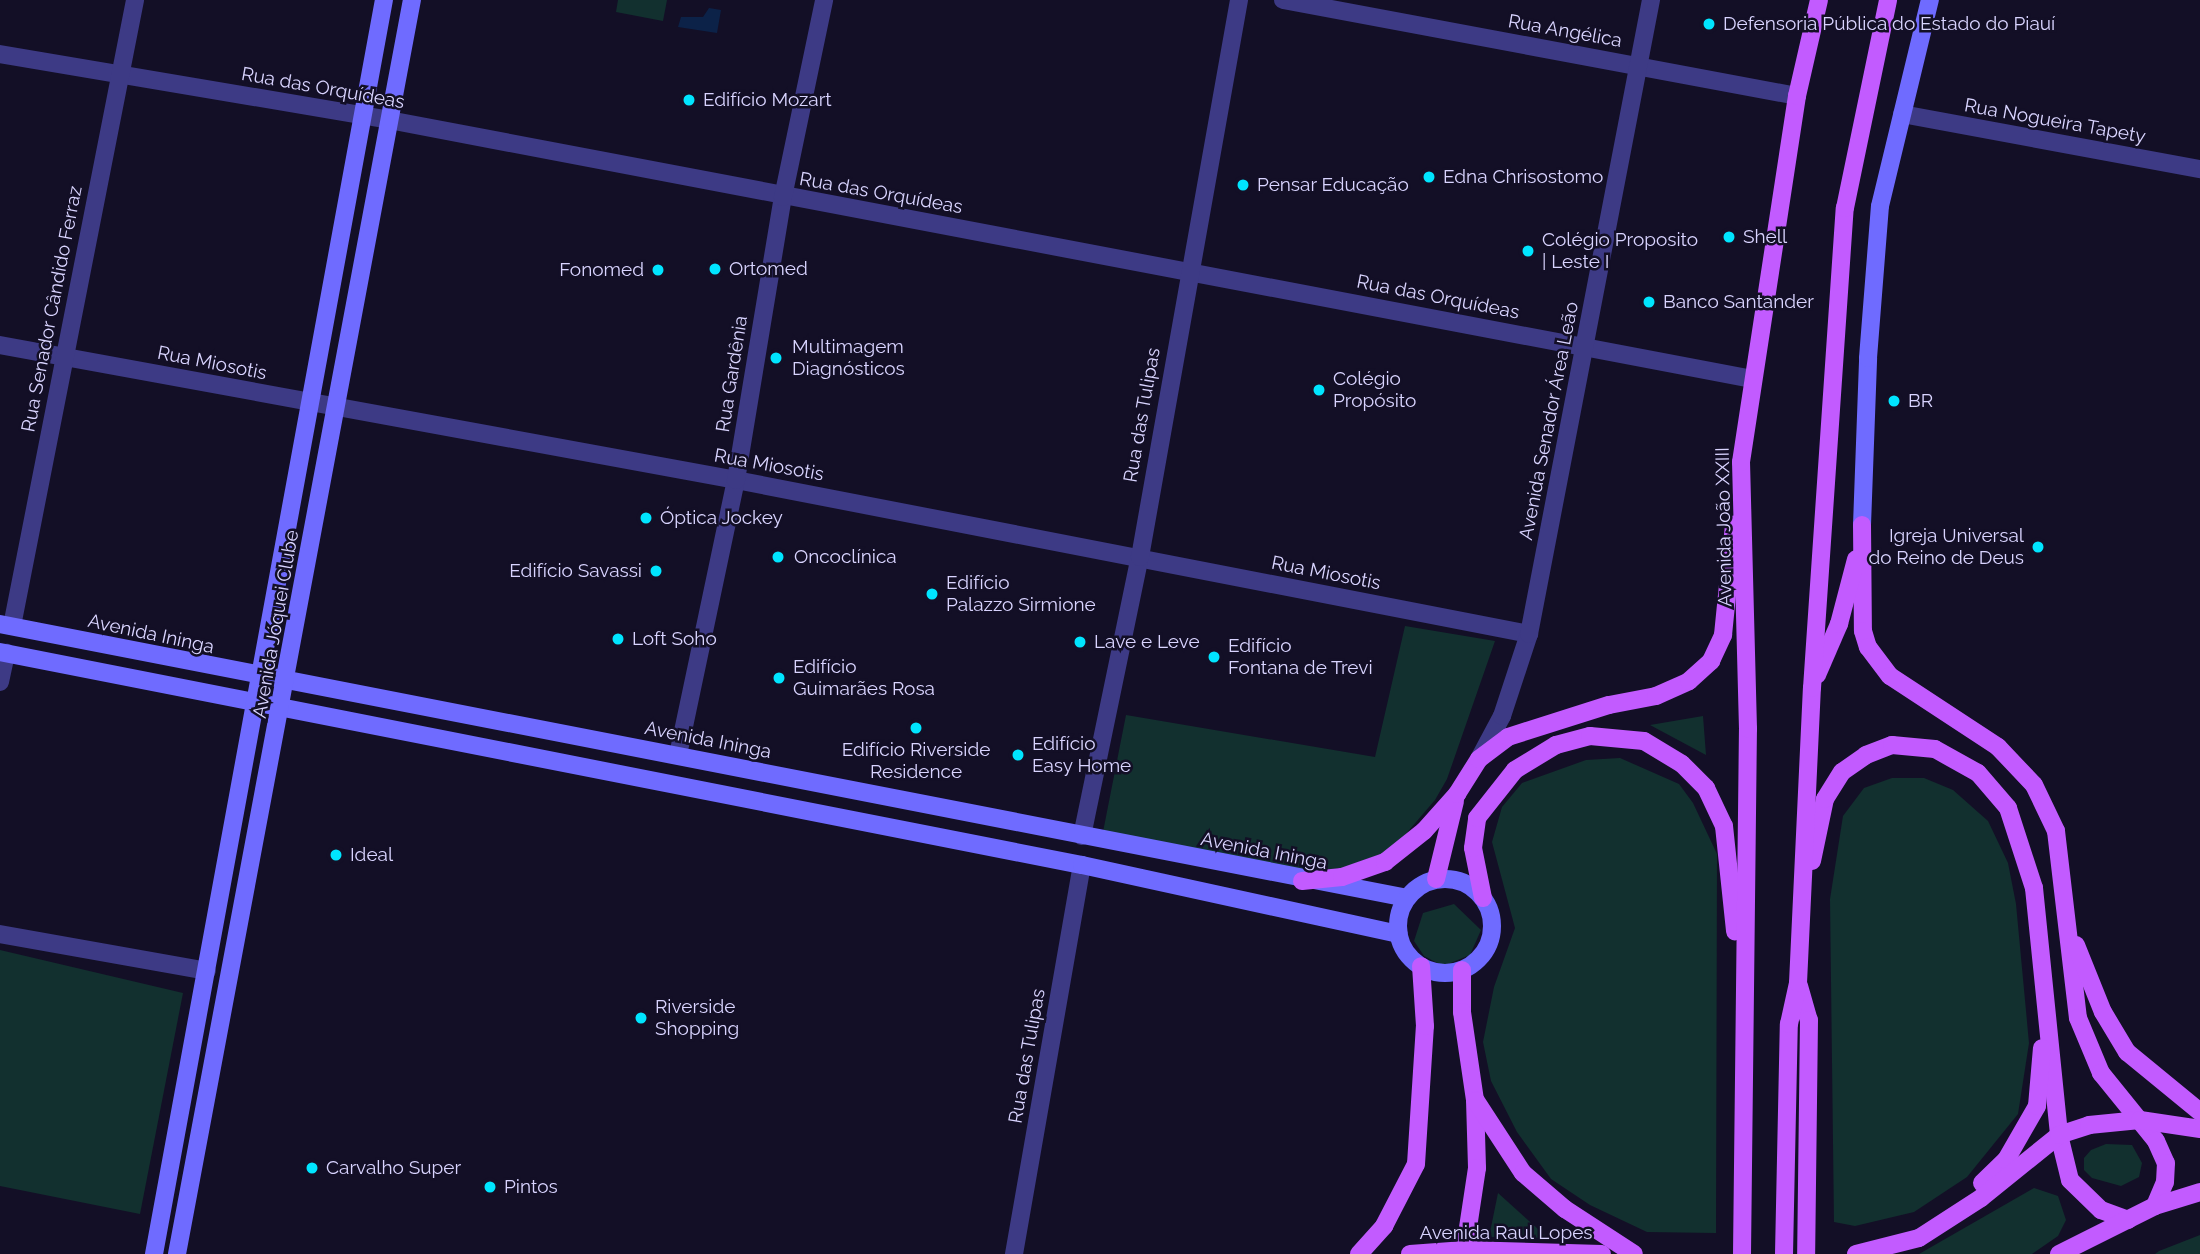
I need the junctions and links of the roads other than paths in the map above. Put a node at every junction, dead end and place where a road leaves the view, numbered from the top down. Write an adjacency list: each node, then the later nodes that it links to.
1 (135, 0): 13 (street, Rua Senador Cândido Ferraz)
2 (384, 0): 16 (main road, Avenida Jóquei Clube)
3 (412, 0): 17 (main road, Avenida Jóquei Clube)
4 (824, 0): 19 (street, Rua Gardênia)
5 (1240, 0): 20 (street, Rua das Tulipas)
6 (1283, 0): 12 (street, Rua Angélica)
7 (1651, 0): 12 (street, Avenida Senador Área Leão)
8 (1819, 0): 14 (main road, Avenida João XXIII)
9 (1888, 0): 37 (main road)
10 (1930, 0): 15 (main road)
11 (0, 54): 13 (street, Rua das Orquídeas)
12 (1637, 65): 14 (street, Rua Angélica); 22 (street, Avenida Senador Área Leão)
13 (121, 75): 16 (street, Rua das Orquídeas); 23 (street, Rua Senador Cândido Ferraz)
14 (1797, 96): 24 (main road, Avenida João XXIII)
15 (1902, 114): 18 (street, Rua Nogueira Tapety); 29 (main road)
16 (360, 115): 17 (street, Rua das Orquídeas); 25 (main road, Avenida Jóquei Clube)
17 (389, 120): 19 (street, Rua das Orquídeas); 26 (main road, Avenida Jóquei Clube)
18 (2200, 169)
19 (783, 197): 20 (street, Rua das Orquídeas); 28 (street, Rua Gardênia)
20 (1188, 271): 22 (street, Rua das Orquídeas); 30 (street, Rua das Tulipas)
21 (0, 345): 23 (street, Rua Miosotis)
22 (1585, 346): 24 (street, Rua das Orquídeas); 32 (street, Avenida Senador Área Leão)
23 (63, 355): 25 (street, Rua Miosotis); 31 (street, Rua Senador Cândido Ferraz)
24 (1752, 379): 27 (main road, Avenida João XXIII)
25 (310, 404): 26 (street, Rua Miosotis); 34 (main road, Avenida Jóquei Clube)
26 (337, 409): 28 (street, Rua Miosotis); 36 (main road, Avenida Jóquei Clube)
27 (1741, 462): 41 (main road); 58 (main road, Avenida João XXIII)
28 (736, 480): 30 (street, Rua Miosotis); 40 (street, Rua Gardênia)
29 (1862, 525): 37 (main road); 52 (main road)
30 (1140, 557): 32 (street, Rua Miosotis); 43 (street, Rua das Tulipas)
31 (6, 625): 34 (main road, Avenida Ininga)
32 (1529, 634): 41 (street, Avenida Senador Área Leão)
33 (3, 652): 35 (street); 38 (main road)
34 (260, 678): 36 (main road, Avenida Ininga); 38 (main road, Avenida Jóquei Clube)
35 (0, 682)
36 (286, 683): 39 (main road, Avenida Jóquei Clube); 40 (main road, Avenida Ininga)
37 (1812, 688): 49 (main road)
38 (255, 704): 39 (main road); 55 (main road, Avenida Jóquei Clube)
39 (282, 709): 44 (main road); 70 (main road, Avenida Jóquei Clube)
40 (678, 755): 43 (main road, Avenida Ininga)
41 (1479, 759): 42 (main road)
42 (1457, 794): 45 (main road); 46 (main road)
43 (1082, 836): 46 (main road, Avenida Ininga)
44 (1082, 865): 51 (main road); 71 (street, Rua das Tulipas)
45 (1436, 879): 47 (main road); 48 (main road)
46 (1302, 881): 47 (main road, Avenida Ininga)
47 (1407, 898): 51 (main road)
48 (1483, 898): 54 (main road); 58 (main road)
49 (1802, 909): 56 (main road); 57 (main road)
50 (0, 934): 55 (street)
51 (1399, 934): 53 (main road)
52 (2072, 935): 60 (main road); 61 (main road)
53 (1421, 966): 54 (main road); 72 (main road)
54 (1462, 970): 59 (main road)
55 (207, 971): 69 (main road, Avenida Jóquei Clube)
56 (1798, 982): 77 (main road); 78 (main road)
57 (2046, 1006): 63 (main road); 67 (main road)
58 (1742, 1018): 76 (main road)
59 (1475, 1100): 68 (main road); 75 (main road)
60 (2200, 1112)
61 (2140, 1120): 62 (main road); 63 (main road); 65 (main road)
62 (2200, 1129)
63 (2059, 1135): 66 (main road); 67 (main road)
64 (2200, 1192): 65 (main road)
65 (2155, 1206): 66 (main road)
66 (2128, 1220): 80 (main road)
67 (1944, 1222): 79 (main road)
68 (1464, 1252): 73 (main road, Avenida Raul Lopes); 74 (main road, Avenida Raul Lopes)
69 (154, 1254)
70 (177, 1254)
71 (1014, 1254)
72 (1359, 1254)
73 (1410, 1254)
74 (1602, 1254)
75 (1634, 1254)
76 (1742, 1254)
77 (1784, 1254)
78 (1806, 1254)
79 (1856, 1254)
80 (2059, 1254)

